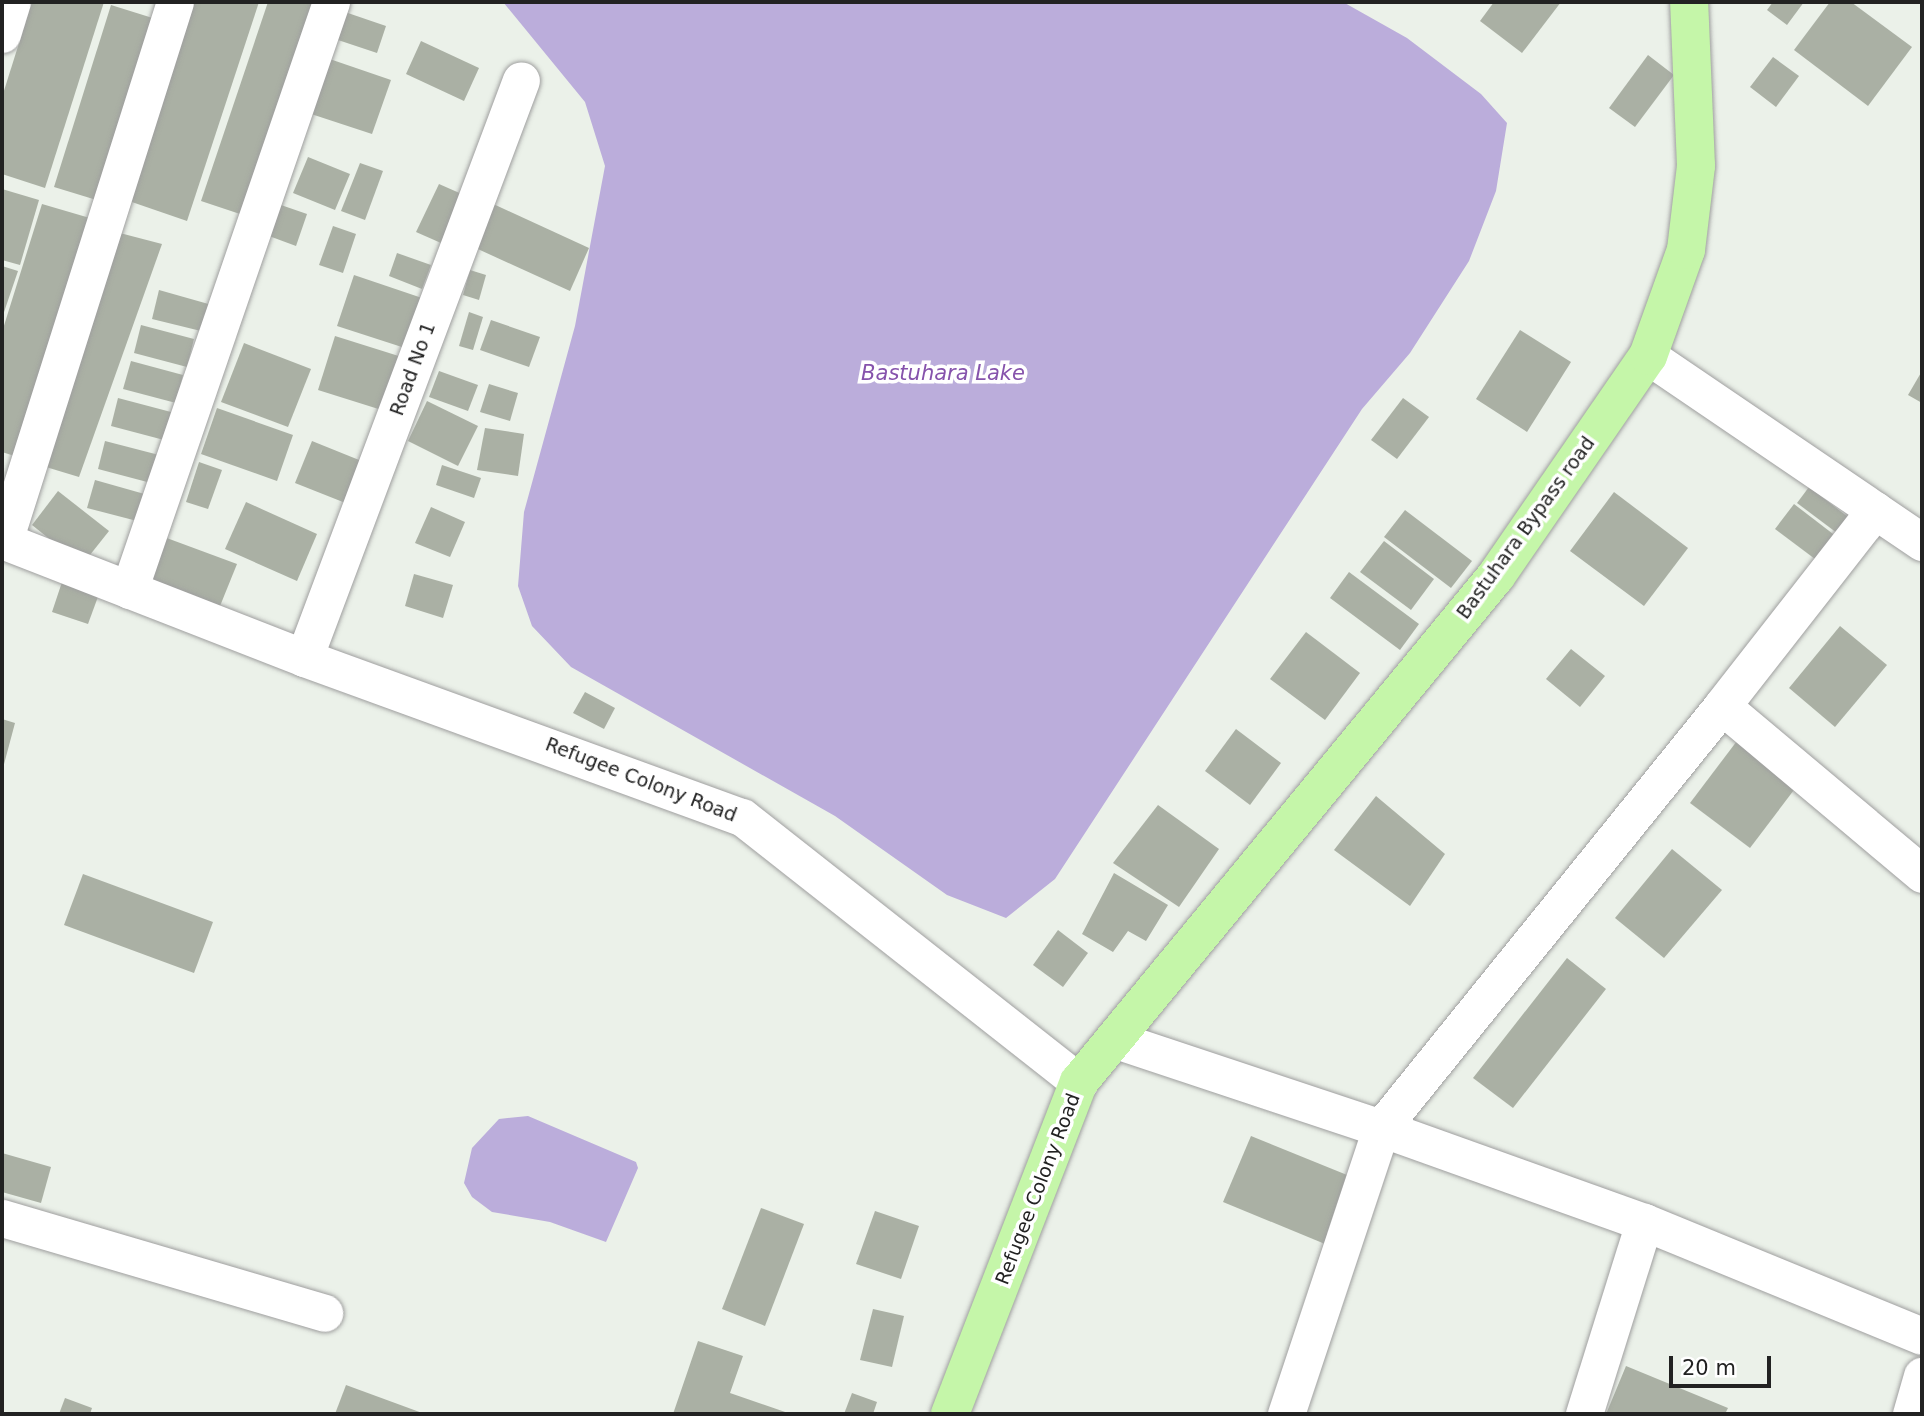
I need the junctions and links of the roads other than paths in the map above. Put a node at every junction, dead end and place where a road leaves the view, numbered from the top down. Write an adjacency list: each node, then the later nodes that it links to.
1 (12, 2): 5 (street)
2 (175, 2): 9 (street)
3 (331, 2): 11 (street)
4 (1688, 8): 7 (main road, Bastuhara Bypass road)
5 (2, 34)
6 (521, 80): 12 (street, Road No 1)
7 (1648, 356): 8 (street); 15 (main road, Bastuhara Bypass road)
8 (1874, 510): 10 (street); 13 (street)
9 (3, 541): 11 (street, Refugee Colony Road)
10 (1922, 542)
11 (129, 590): 12 (street, Refugee Colony Road)
12 (304, 658): 16 (street, Refugee Colony Road)
13 (1722, 706): 14 (street); 17 (street)
14 (1922, 874)
15 (1116, 1040): 16 (main road, Bastuhara Bypass road); 17 (street)
16 (1079, 1082): 23 (main road, Refugee Colony Road)
17 (1381, 1128): 19 (street); 24 (street)
18 (2, 1218): 20 (street)
19 (1644, 1222): 21 (street); 25 (street)
20 (324, 1313)
21 (1922, 1336)
22 (1922, 1376): 26 (street)
23 (950, 1414)
24 (1286, 1414)
25 (1584, 1414)
26 (1911, 1414)

